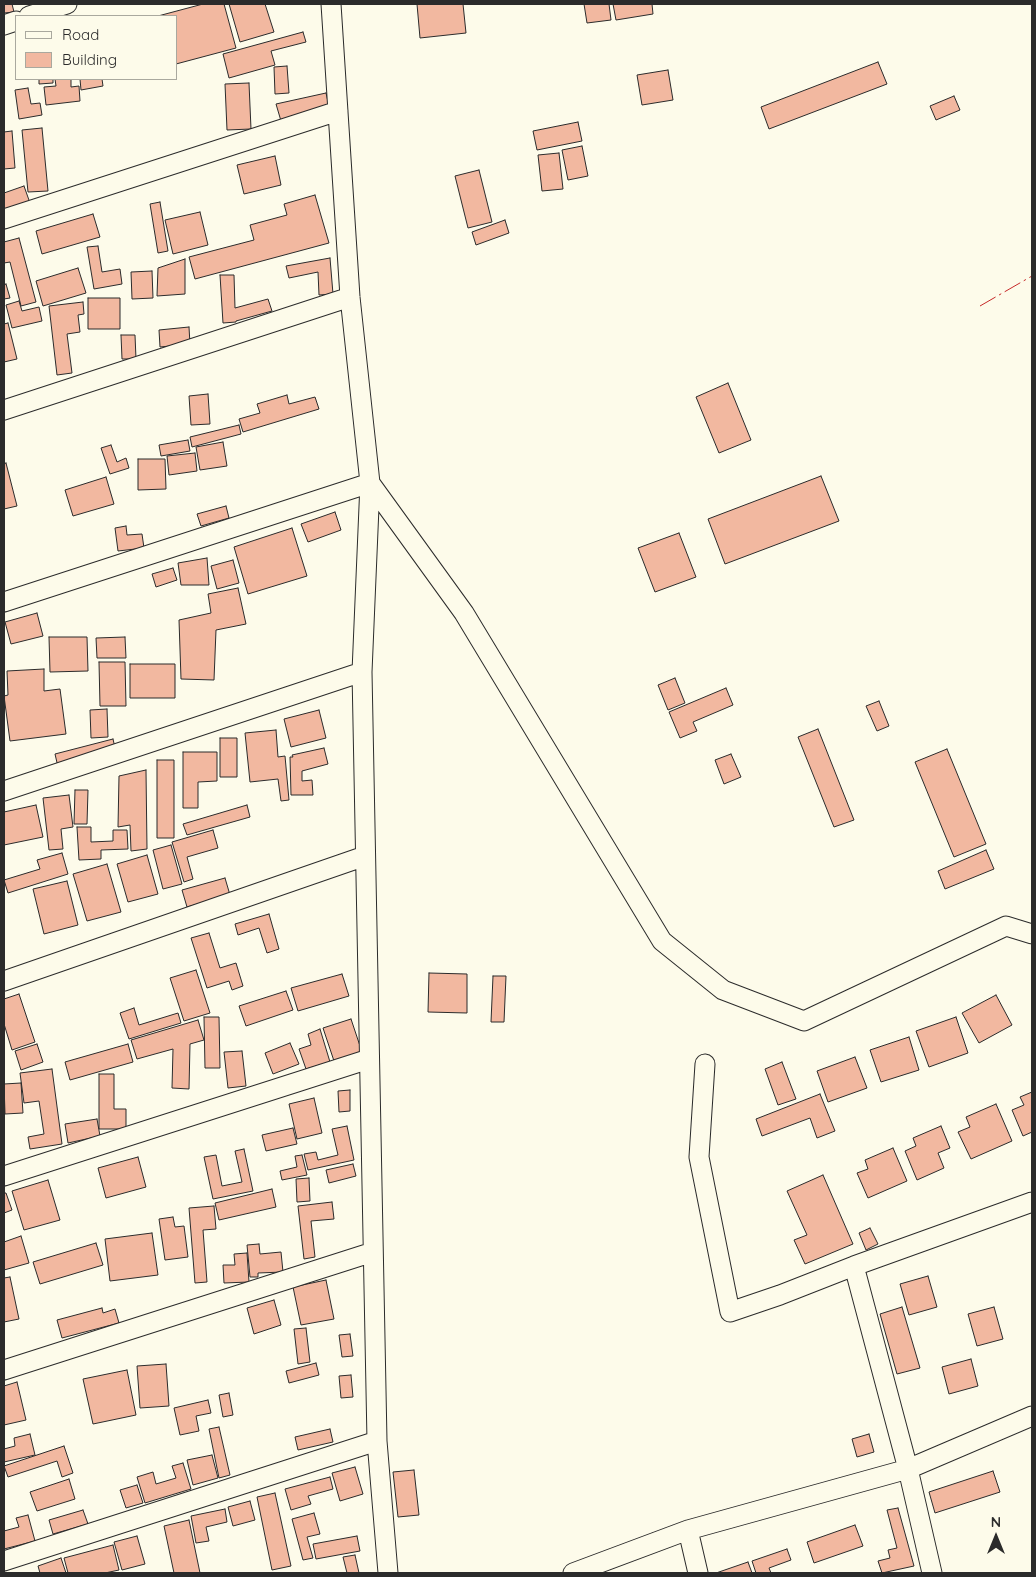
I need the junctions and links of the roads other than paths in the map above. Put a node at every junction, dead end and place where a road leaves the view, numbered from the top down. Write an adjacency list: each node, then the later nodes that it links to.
1 (67, 4): 3 (street)
2 (331, 4): 4 (street)
3 (32, 15)
4 (338, 110): 5 (street); 6 (street)
5 (4, 219)
6 (350, 296): 7 (street); 8 (street)
7 (4, 410)
8 (370, 483): 9 (street); 10 (street); 13 (street)
9 (4, 602)
10 (362, 672): 11 (street); 12 (street)
11 (4, 791)
12 (365, 856): 14 (street); 15 (street)
13 (1032, 934)
14 (4, 981)
15 (369, 1059): 17 (street); 19 (street)
16 (705, 1064): 20 (street)
17 (4, 1176)
18 (1032, 1202): 20 (street)
19 (373, 1252): 21 (street); 23 (street)
20 (854, 1266): 24 (street)
21 (4, 1370)
22 (1032, 1416): 24 (street)
23 (377, 1440): 26 (street); 27 (street)
24 (908, 1469): 25 (street); 30 (street)
25 (688, 1530): 28 (street); 29 (street)
26 (4, 1561)
27 (388, 1573)
28 (573, 1573)
29 (698, 1573)
30 (932, 1573)

